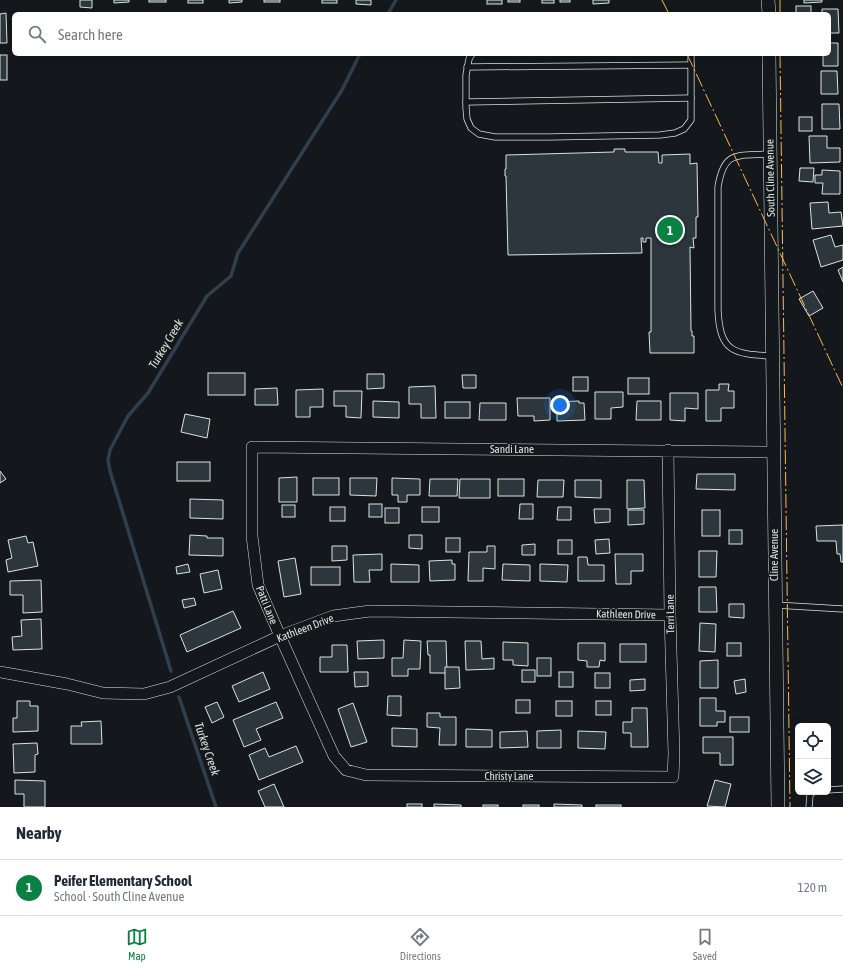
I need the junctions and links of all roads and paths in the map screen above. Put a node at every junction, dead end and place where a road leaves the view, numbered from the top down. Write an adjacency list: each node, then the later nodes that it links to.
1 (768, 0): 2 (street)
2 (768, 12)
3 (470, 56): 7 (lane)
4 (691, 56): 6 (lane)
5 (769, 56): 10 (street, South Cline Avenue)
6 (691, 65): 7 (lane); 8 (lane)
7 (467, 67): 9 (lane)
8 (691, 98): 9 (lane); 9 (lane)
9 (466, 102)
10 (770, 154): 11 (street, South Cline Avenue); 12 (lane)
11 (771, 302): 12 (street, Cline Avenue)
12 (772, 356): 15 (street, Cline Avenue)
13 (252, 447): 14 (street, Sandi Lane); 19 (street, Patti Lane)
14 (668, 450): 15 (street, Sandi Lane); 18 (street, Terri Lane)
15 (773, 452): 16 (street, Cline Avenue)
16 (774, 605): 17 (lane); 26 (street, Cline Avenue)
17 (843, 609)
18 (670, 615): 19 (street, Kathleen Drive); 22 (street, Terri Lane)
19 (280, 636): 20 (street, Kathleen Drive); 21 (street, Patti Lane)
20 (0, 672)
21 (346, 770): 22 (street, Christy Lane)
22 (673, 777)
23 (843, 789): 24 (lane)
24 (831, 790)
25 (810, 795): 27 (lane)
26 (778, 807)
27 (809, 807)

